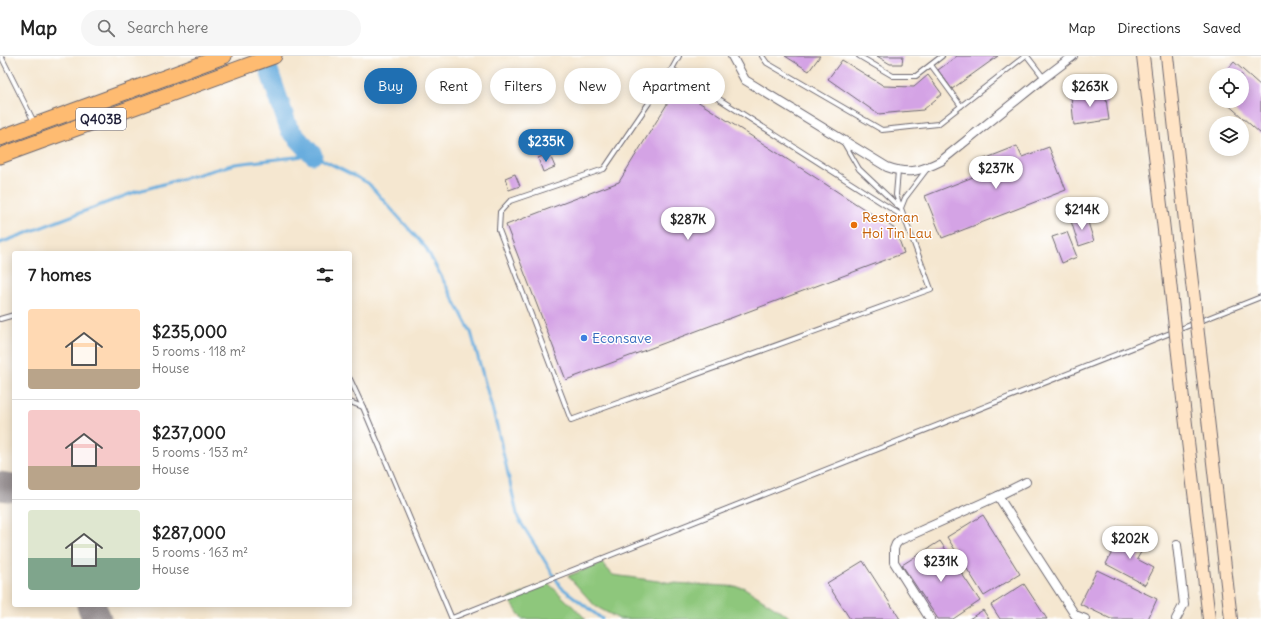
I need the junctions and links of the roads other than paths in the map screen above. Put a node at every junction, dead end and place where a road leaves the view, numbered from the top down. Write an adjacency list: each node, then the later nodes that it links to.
1 (1, 56): 19 (lane)
2 (224, 56): 19 (highway)
3 (274, 56): 22 (highway, Q403B)
4 (679, 56): 14 (lane)
5 (732, 56): 21 (street)
6 (762, 56): 18 (lane)
7 (859, 56): 13 (lane)
8 (942, 56): 13 (lane)
9 (1026, 56): 15 (lane); 18 (lane)
10 (1073, 56): 15 (street)
11 (1144, 56): 40 (main road, bridge)
12 (1167, 56): 41 (main road, bridge)
13 (931, 65): 18 (lane)
14 (672, 68)
15 (1044, 78): 23 (street)
16 (725, 102): 26 (lane)
17 (648, 104): 26 (lane)
18 (961, 106)
19 (36, 125): 20 (highway)
20 (0, 138)
21 (842, 139): 24 (street); 25 (lane)
22 (0, 156)
23 (929, 167): 24 (street); 25 (lane)
24 (898, 171): 25 (lane)
25 (901, 209): 26 (lane)
26 (904, 217)
27 (1261, 297): 36 (lane)
28 (12, 316): 29 (lane)
29 (0, 319)
30 (352, 383): 32 (lane)
31 (352, 403): 32 (lane)
32 (363, 407): 36 (lane)
33 (1026, 482): 34 (street)
34 (998, 496): 37 (street); 38 (street)
35 (1177, 545): 39 (street)
36 (452, 618)
37 (930, 619)
38 (1085, 619)
39 (1176, 619)
40 (1209, 619)
41 (1231, 619)

